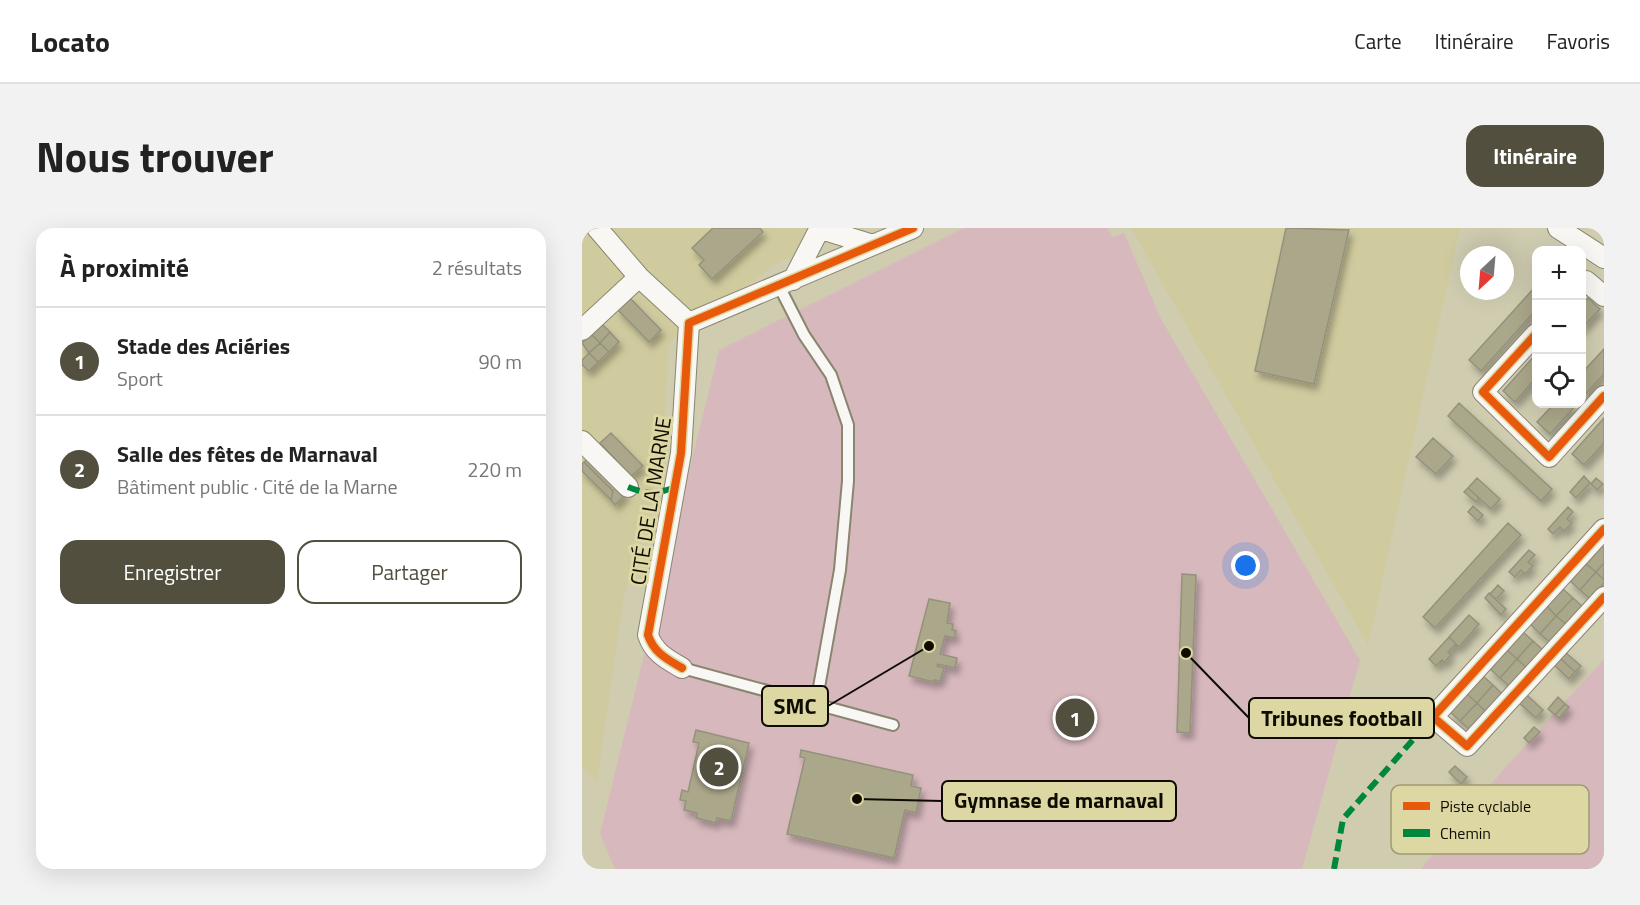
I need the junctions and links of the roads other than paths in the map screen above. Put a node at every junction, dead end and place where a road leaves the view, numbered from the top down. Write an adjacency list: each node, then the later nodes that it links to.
1 (597, 228): 7 (street)
2 (820, 228): 5 (street); 9 (street)
3 (913, 228): 5 (street)
4 (1558, 228): 6 (street)
5 (873, 245): 9 (street)
6 (1604, 258)
7 (639, 277): 11 (street); 12 (street)
8 (1586, 281): 10 (street)
9 (786, 283): 11 (street); 20 (lane)
10 (1604, 296)
11 (689, 323): 19 (street, CITÉ DE LA MARNE)
12 (582, 330)
13 (1532, 338): 14 (street)
14 (1604, 396)
15 (582, 441): 16 (street)
16 (628, 487)
17 (1604, 529): 18 (street)
18 (1604, 597)
19 (682, 668): 20 (lane)
20 (816, 704): 21 (lane)
21 (893, 725)

